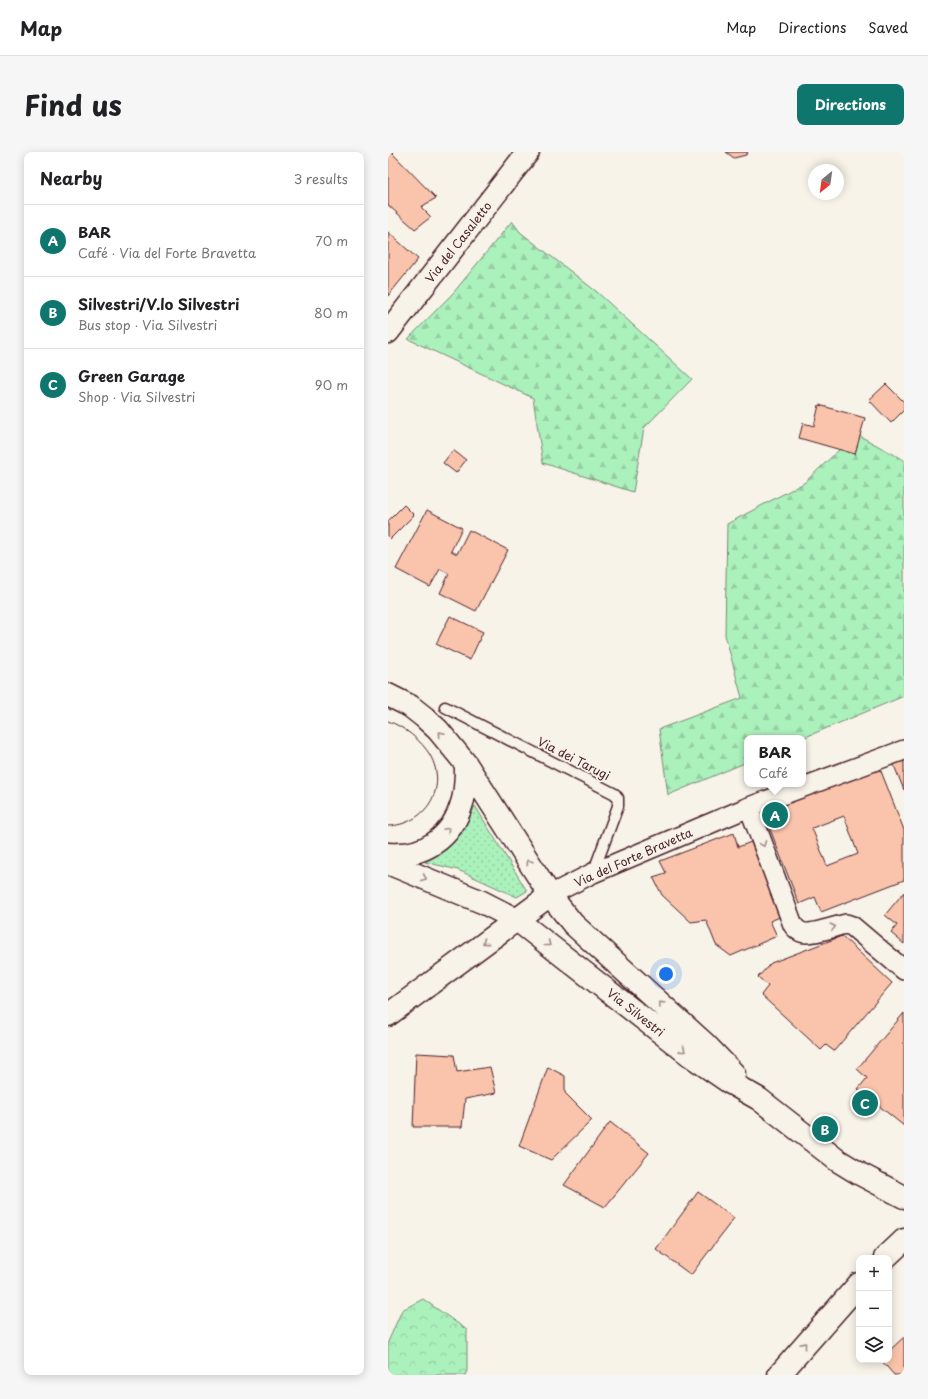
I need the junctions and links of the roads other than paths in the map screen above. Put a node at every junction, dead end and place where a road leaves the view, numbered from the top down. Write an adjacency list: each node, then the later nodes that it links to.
1 (528, 152): 2 (main road, Via del Casaletto)
2 (389, 321)
3 (388, 695): 6 (main road, Via Silvestri, one-way to 3)
4 (445, 706): 12 (lane, Via dei Tarugi)
5 (904, 750): 7 (street, Via del Forte Bravetta)
6 (466, 764): 10 (main road, one-way to 6); 13 (main road, Via Silvestri, one-way to 6)
7 (806, 786)
8 (803, 787): 9 (street, Via del Forte Bravetta)
9 (749, 807): 12 (street, Via del Forte Bravetta); 15 (street, one-way to 15)
10 (388, 854)
11 (388, 863): 14 (main road, Via Silvestri, one-way to 14)
12 (593, 873): 13 (street, Via del Forte Bravetta)
13 (550, 895): 14 (main road, Via del Forte Bravetta); 17 (main road, Via Silvestri, one-way to 13)
14 (517, 920): 16 (main road, Via del Forte Bravetta, one-way to 16); 17 (main road, Via Silvestri, one-way to 17)
15 (904, 970)
16 (388, 1015)
17 (759, 1099): 18 (main road, Via Silvestri)
18 (904, 1197)
19 (904, 1240): 20 (main road)
20 (888, 1255)
21 (856, 1287): 22 (main road, one-way to 21)
22 (779, 1375)

